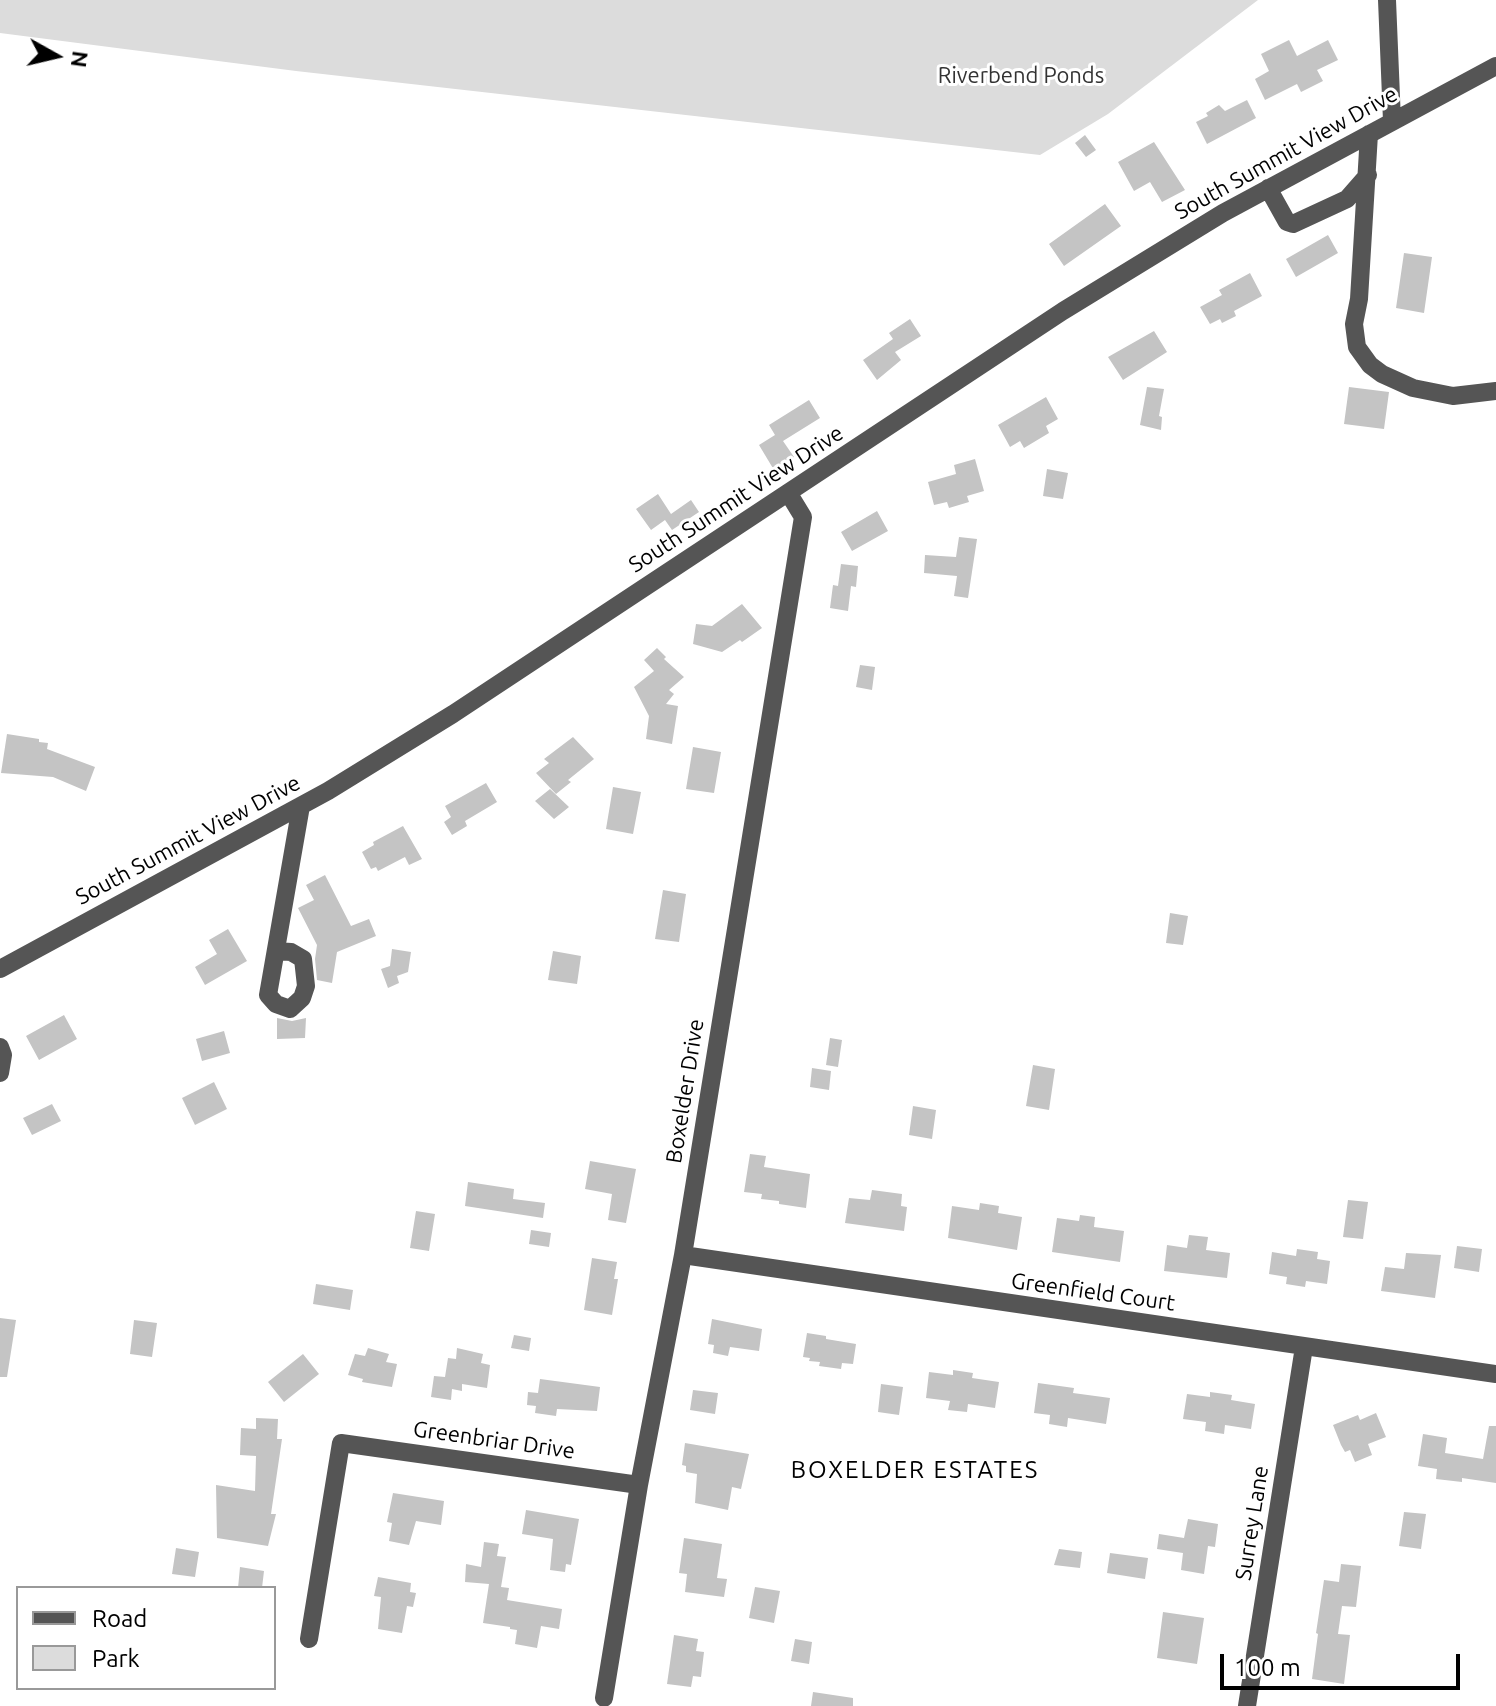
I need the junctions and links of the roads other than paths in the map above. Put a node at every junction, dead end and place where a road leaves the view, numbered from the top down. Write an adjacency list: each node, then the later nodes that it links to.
1 (1387, 0): 3 (street)
2 (1496, 66): 3 (street, South Summit View Drive)
3 (1392, 121): 4 (street, South Summit View Drive)
4 (1369, 134): 5 (street); 6 (street, South Summit View Drive)
5 (1368, 175): 6 (street); 7 (street)
6 (1268, 188): 8 (street, South Summit View Drive)
7 (1496, 391)
8 (789, 494): 9 (street, South Summit View Drive); 14 (street, Boxelder Drive)
9 (301, 806): 10 (street); 11 (street, South Summit View Drive)
10 (276, 951)
11 (0, 969)
12 (0, 1047): 13 (street)
13 (0, 1073)
14 (683, 1255): 15 (street, Greenfield Court); 17 (street, Boxelder Drive)
15 (1304, 1347): 16 (street, Greenfield Court); 20 (street, Surrey Lane)
16 (1496, 1374)
17 (639, 1485): 18 (street, Greenbriar Drive); 19 (street, Boxelder Drive)
18 (309, 1639)
19 (604, 1698)
20 (1247, 1706)

